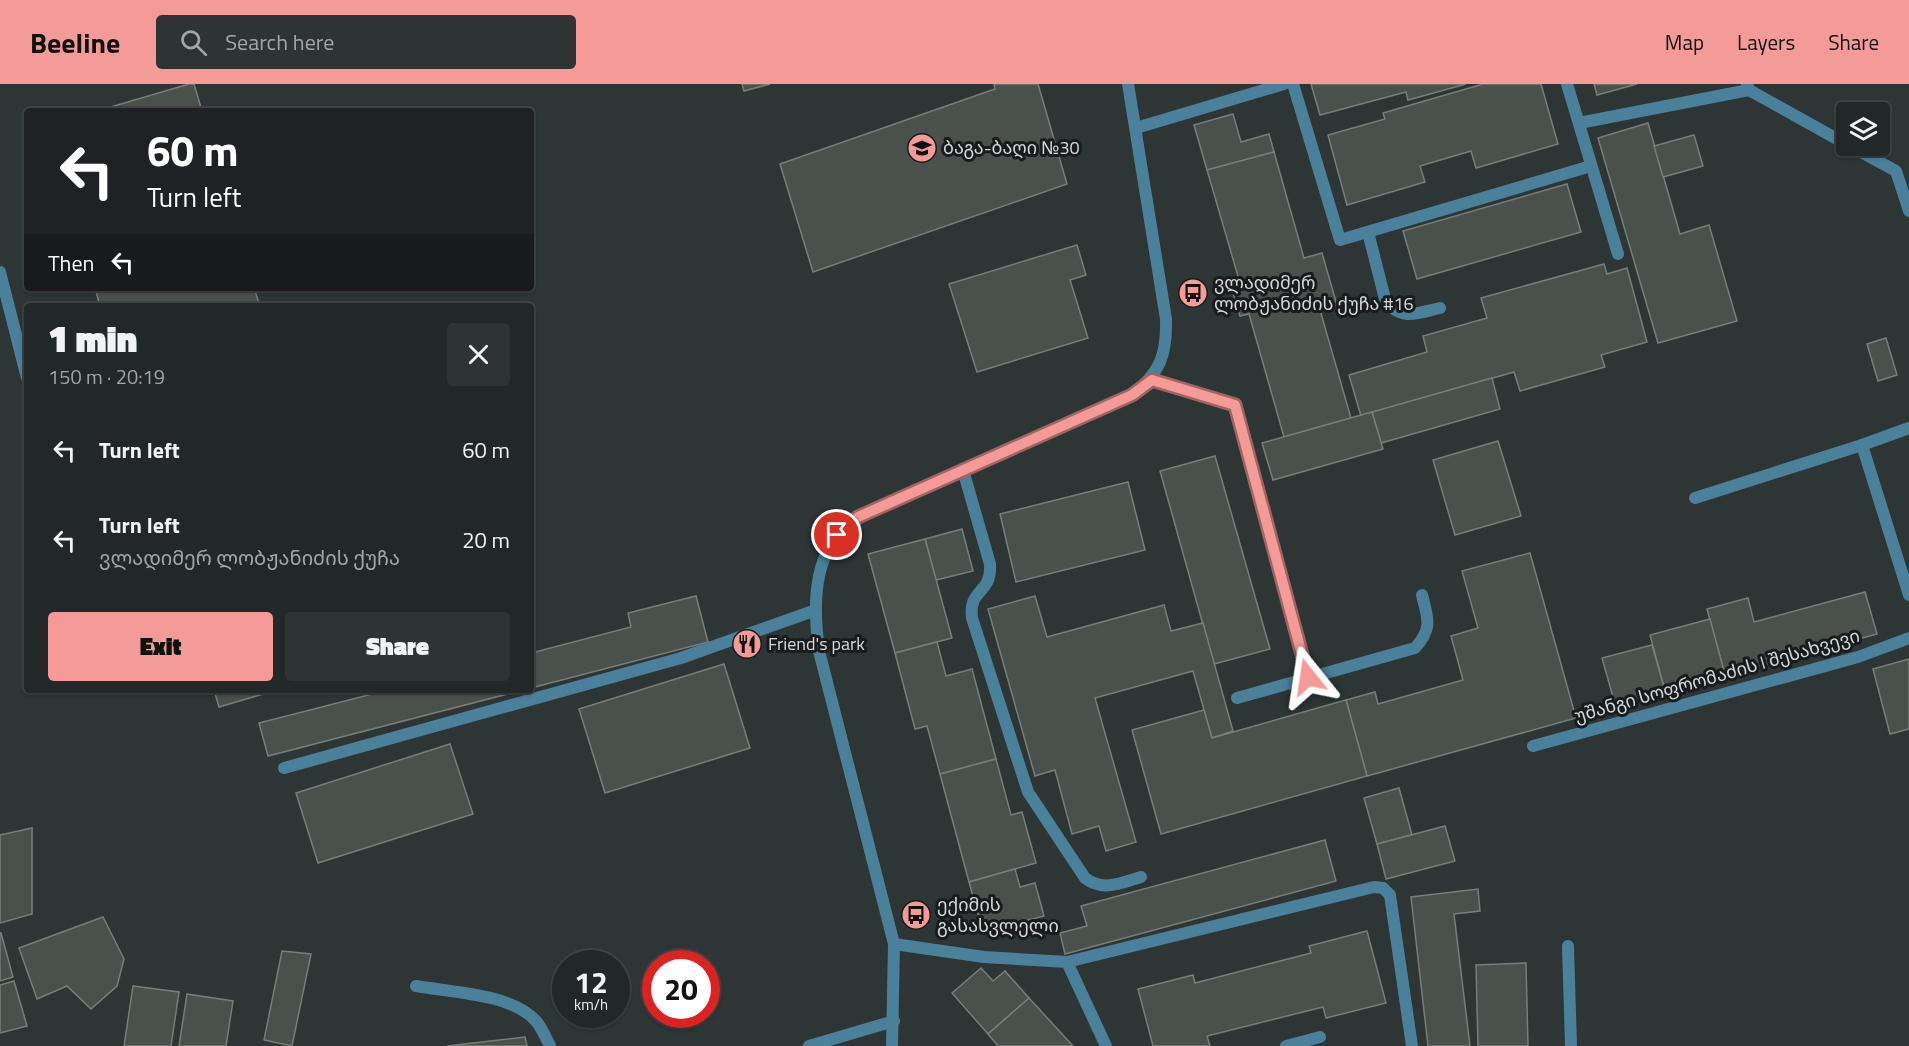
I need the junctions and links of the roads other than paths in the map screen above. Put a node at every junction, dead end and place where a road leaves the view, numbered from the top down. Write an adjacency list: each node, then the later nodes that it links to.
1 (1128, 84): 7 (street)
2 (1284, 84): 7 (street)
3 (1293, 84): 12 (street)
4 (1567, 84): 6 (street)
5 (1748, 87): 6 (street); 8 (street)
6 (1579, 123): 10 (street)
7 (1136, 128): 17 (street)
8 (1836, 138)
9 (1868, 156): 11 (street)
10 (1591, 166): 12 (street); 13 (street)
11 (1909, 211)
12 (1368, 232): 15 (street)
13 (1618, 254)
14 (0, 272): 16 (street)
15 (1440, 308)
16 (24, 366)
17 (1152, 380): 20 (street); 26 (street)
18 (1909, 428): 19 (street)
19 (1862, 445): 21 (street); 23 (street)
20 (963, 470): 24 (street); 30 (street)
21 (1695, 498)
22 (1422, 595): 26 (street)
23 (1909, 595)
24 (813, 611): 29 (street); 31 (street)
25 (1909, 638): 28 (street, უშანგი სოფრომაძის I შესახვევი)
26 (1308, 677): 27 (street)
27 (1237, 698)
28 (1533, 746)
29 (284, 768)
30 (1141, 877)
31 (894, 944): 33 (street); 35 (street)
32 (1568, 946): 43 (street)
33 (1066, 962): 40 (street); 42 (street)
34 (416, 986): 37 (street)
35 (894, 1021): 38 (street); 39 (street)
36 (1320, 1037): 41 (street)
37 (550, 1046)
38 (809, 1046)
39 (892, 1046)
40 (1106, 1046)
41 (1286, 1046)
42 (1412, 1046)
43 (1570, 1046)

